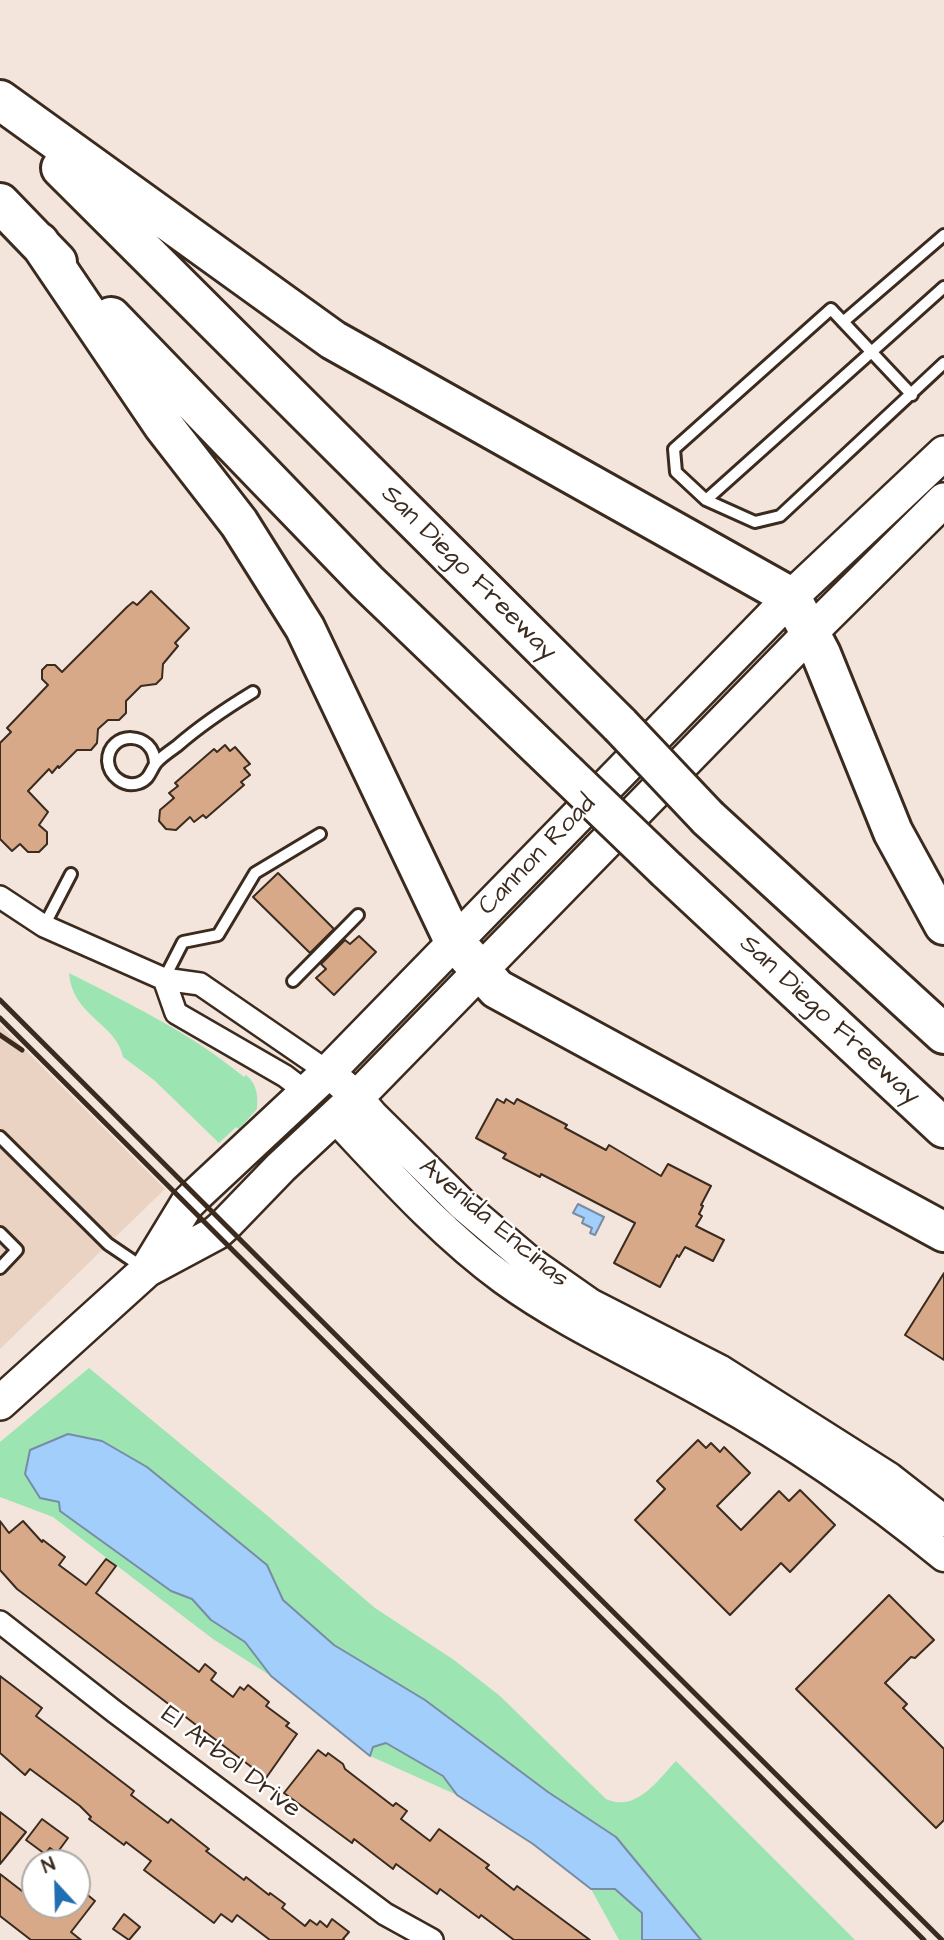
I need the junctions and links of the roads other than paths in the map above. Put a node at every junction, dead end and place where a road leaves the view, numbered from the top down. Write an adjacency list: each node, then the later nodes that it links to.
1 (0, 100): 14 (highway)
2 (0, 107): 28 (highway, San Diego Freeway, bridge)
3 (0, 203): 5 (highway, San Diego Freeway)
4 (944, 235): 7 (lane)
5 (38, 242): 24 (highway); 31 (highway, San Diego Freeway, bridge)
6 (944, 287): 8 (lane)
7 (843, 322): 8 (lane); 13 (lane)
8 (872, 353): 10 (lane); 13 (lane)
9 (944, 363): 10 (lane)
10 (912, 395): 13 (lane)
11 (944, 453): 14 (main road, Cannon Road)
12 (944, 499): 15 (main road, Cannon Road)
13 (706, 500)
14 (791, 597): 15 (highway); 24 (main road, Cannon Road)
15 (810, 633): 22 (highway); 25 (main road, Cannon Road)
16 (253, 692): 17 (lane)
17 (155, 764): 17 (lane)
18 (320, 834): 26 (lane)
19 (71, 874): 23 (lane)
20 (0, 897): 23 (street, Avenida Encinas)
21 (358, 915): 27 (lane)
22 (944, 925)
23 (44, 926): 26 (street, Avenida Encinas)
24 (454, 941): 25 (highway); 29 (main road, Cannon Road)
25 (480, 970): 30 (main road, Cannon Road); 33 (highway)
26 (164, 979): 29 (street, Avenida Encinas); 29 (street, Avenida Encinas)
27 (293, 981)
28 (944, 1034)
29 (317, 1082): 30 (street, Avenida Encinas); 36 (main road, Cannon Road)
30 (345, 1107): 36 (main road, Cannon Road); 37 (street, Avenida Encinas)
31 (944, 1128)
32 (0, 1137): 36 (lane)
33 (944, 1232)
34 (0, 1234): 35 (lane)
35 (0, 1268)
36 (147, 1270): 38 (main road, Cannon Road)
37 (715, 1383): 39 (street, Avenida Encinas); 40 (street, Avenida Encinas)
38 (0, 1403)
39 (944, 1521)
40 (944, 1556)
41 (0, 1622): 42 (street, El Arbol Drive)
42 (432, 1940)

